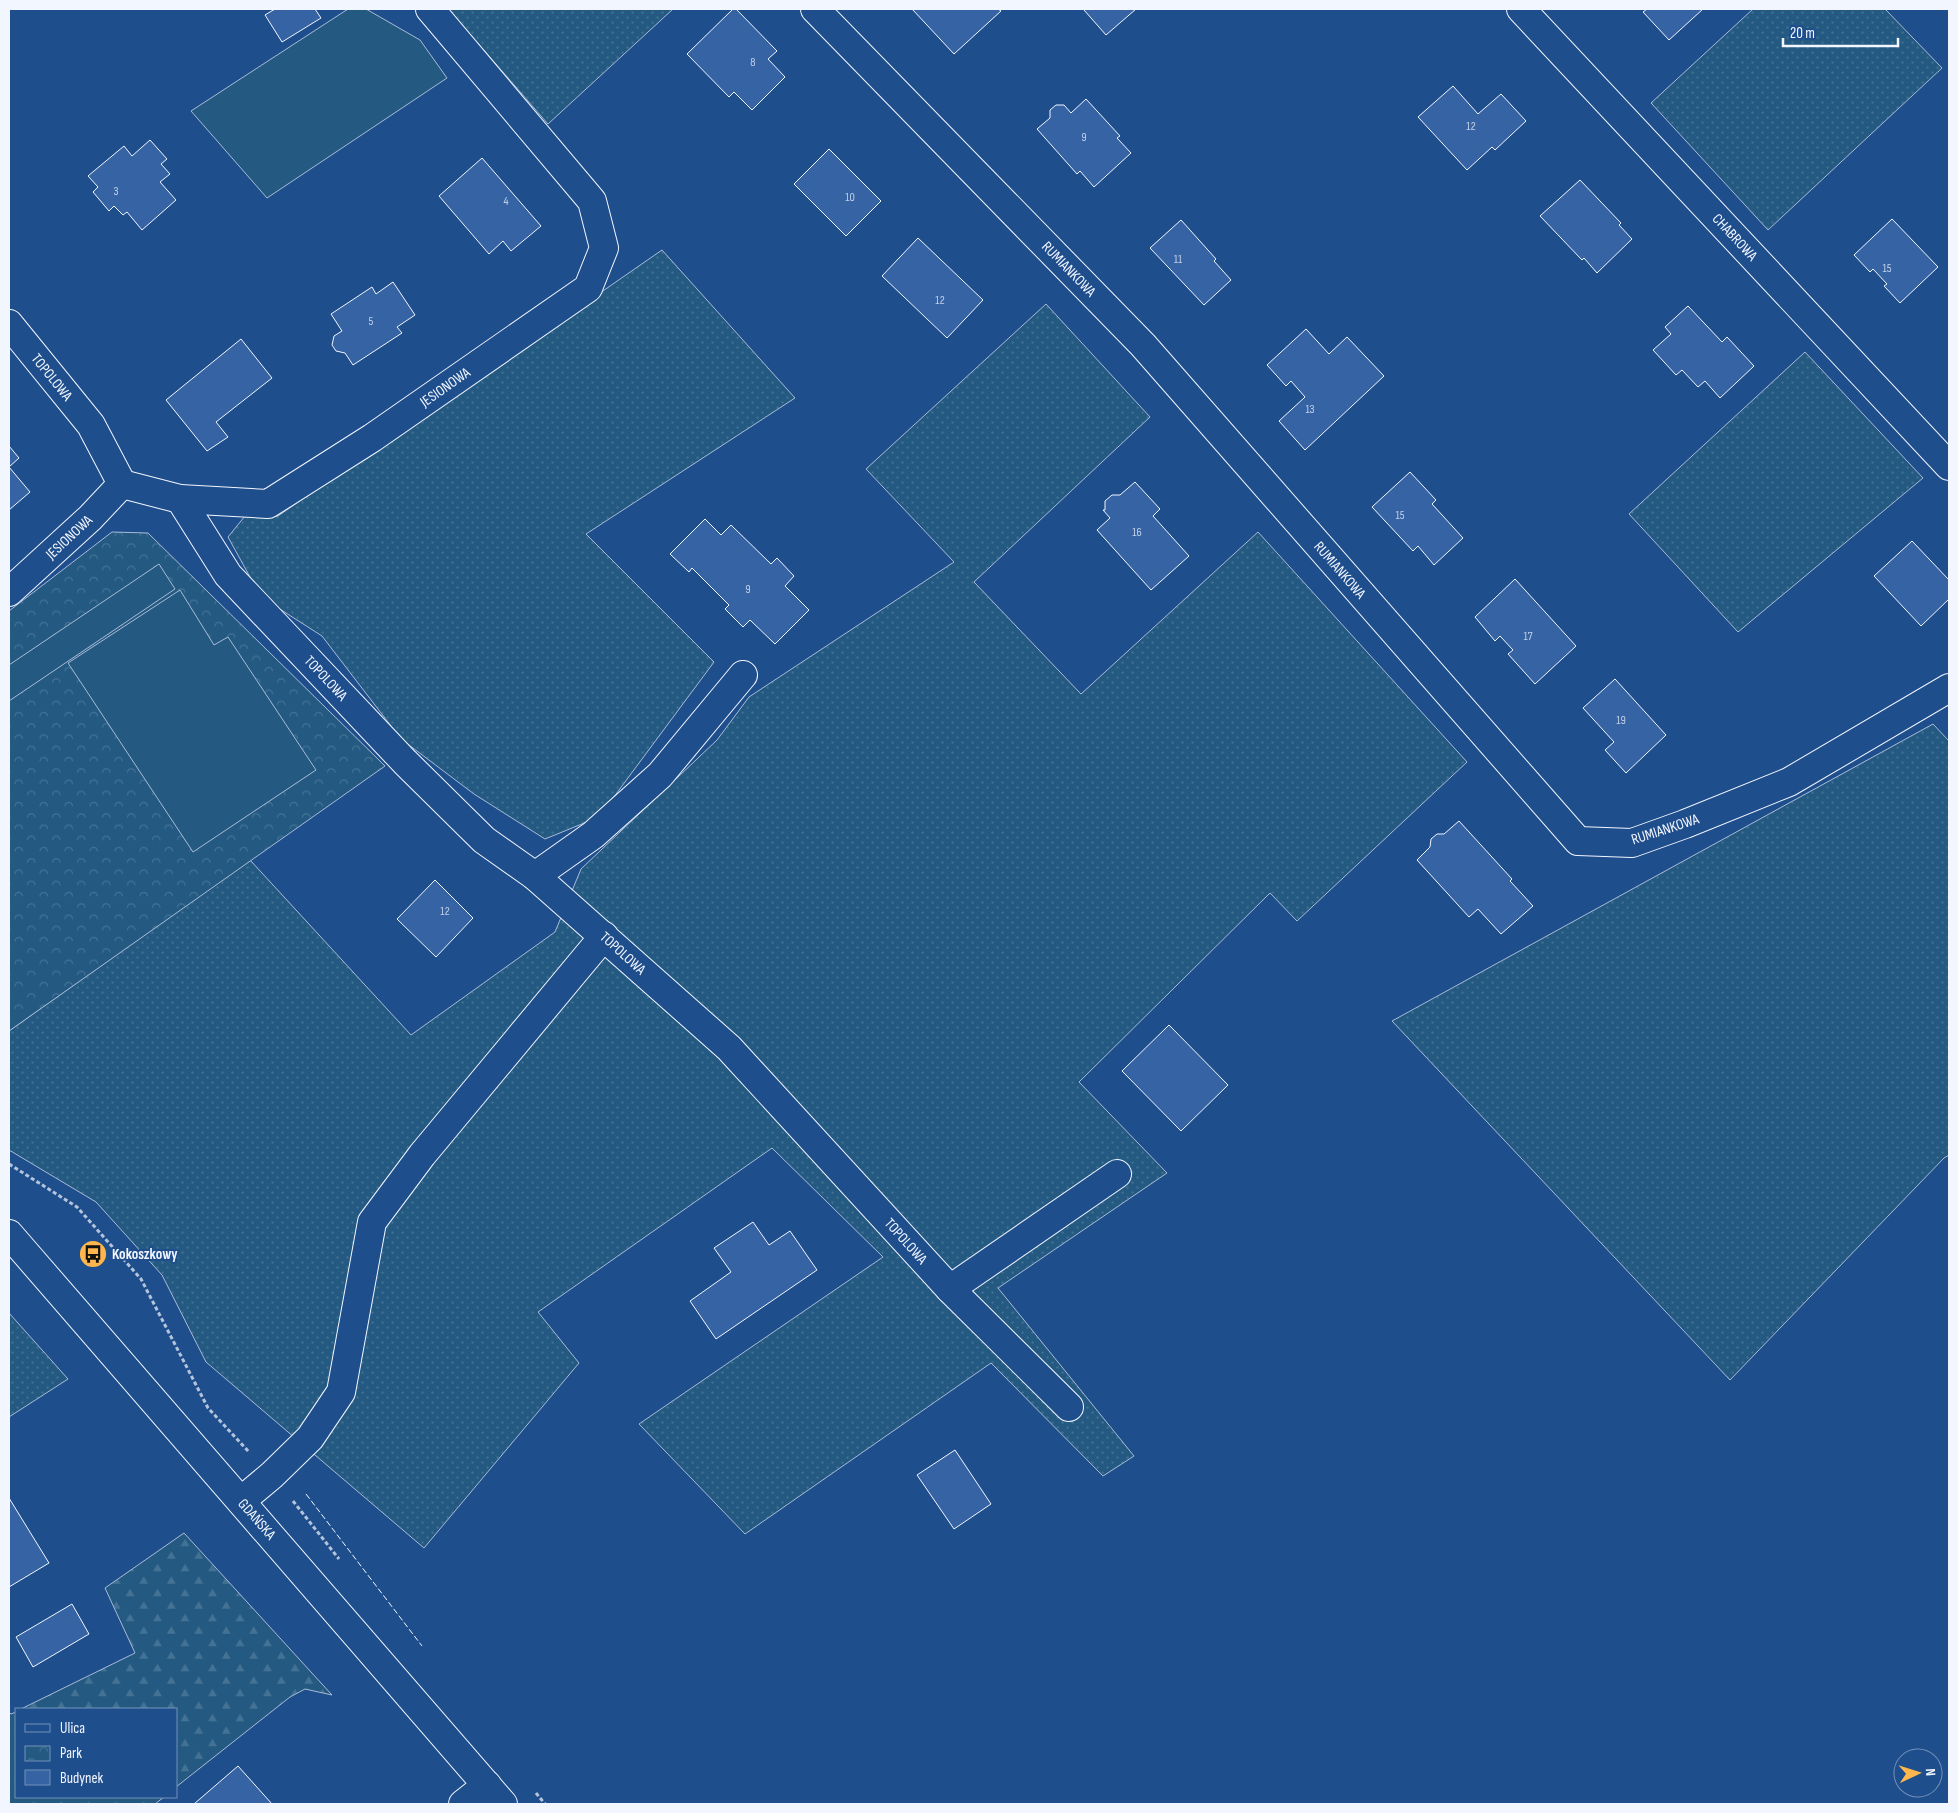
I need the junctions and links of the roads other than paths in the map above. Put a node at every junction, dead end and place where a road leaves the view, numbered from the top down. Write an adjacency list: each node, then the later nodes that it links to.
1 (430, 9): 7 (street, JESIONOWA)
2 (815, 9): 10 (street, RUMIANKOWA)
3 (1521, 9): 5 (street, CHABROWA)
4 (9, 324): 6 (street, TOPOLOWA)
5 (1949, 466)
6 (122, 484): 7 (street, JESIONOWA); 8 (street, JESIONOWA)
7 (180, 499): 11 (street, TOPOLOWA)
8 (9, 592)
9 (743, 675): 11 (street)
10 (1949, 688)
11 (535, 876): 12 (street, TOPOLOWA)
12 (604, 936): 15 (street, TOPOLOWA); 17 (street)
13 (1117, 1174): 15 (street)
14 (9, 1234): 17 (street, GDAŃSKA)
15 (950, 1289): 16 (street, TOPOLOWA)
16 (1069, 1407)
17 (241, 1501): 18 (street, GDAŃSKA)
18 (495, 1795): 19 (street)
19 (463, 1804)

